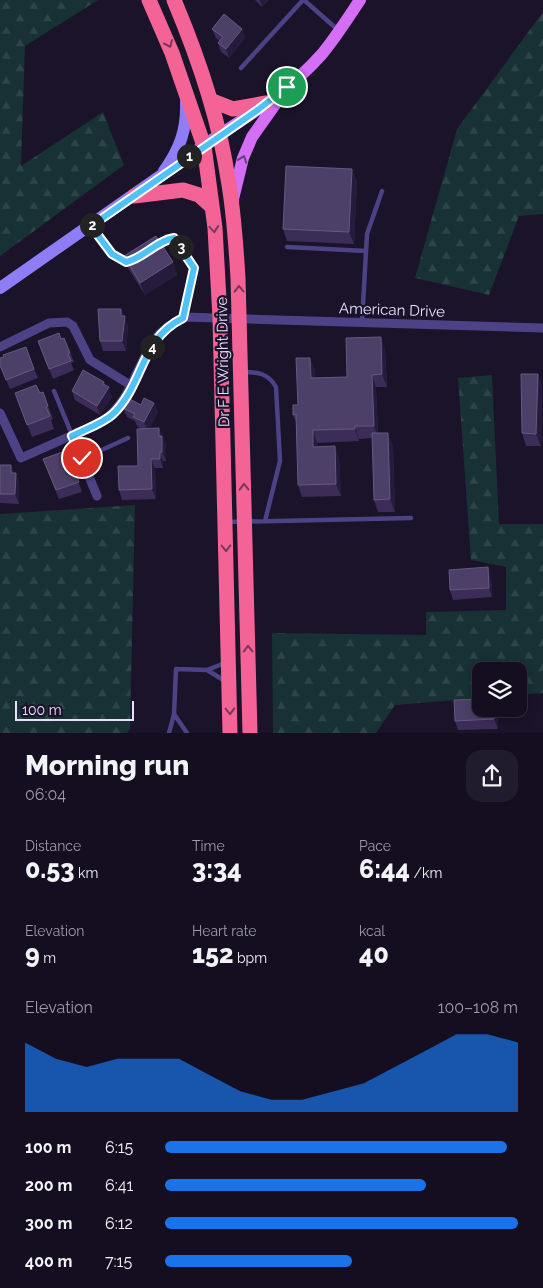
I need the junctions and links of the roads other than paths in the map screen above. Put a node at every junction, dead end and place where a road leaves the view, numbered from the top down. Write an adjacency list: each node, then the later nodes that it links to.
1 (149, 0): 8 (highway, one-way to 8)
2 (174, 0): 9 (highway, Dr F E Wright Drive)
3 (303, 0): 5 (lane); 6 (lane)
4 (360, 0): 5 (main road)
5 (339, 31): 7 (main road)
6 (241, 68)
7 (287, 87): 10 (main road); 16 (main road, one-way to 7)
8 (186, 92): 12 (highway); 13 (street)
9 (210, 100): 10 (highway); 11 (highway, Dr F E Wright Drive)
10 (266, 103): 11 (main road)
11 (219, 135): 12 (street); 16 (highway, Dr F E Wright Drive)
12 (204, 146): 13 (street); 17 (highway)
13 (159, 178): 15 (street)
14 (382, 191): 21 (lane)
15 (134, 196): 17 (highway); 18 (street)
16 (232, 206): 26 (highway, Dr F E Wright Drive, one-way to 16)
17 (212, 208): 25 (highway, one-way to 25)
18 (91, 226): 22 (lane); 23 (street)
19 (287, 248): 21 (lane)
20 (150, 249): 24 (lane)
21 (366, 251): 27 (lane)
22 (136, 259)
23 (0, 288)
24 (183, 318): 25 (street, American Drive); 31 (street)
25 (220, 318): 26 (street, American Drive); 41 (highway)
26 (239, 319): 27 (street, American Drive); 30 (highway, Dr F E Wright Drive)
27 (362, 322): 28 (street, American Drive)
28 (543, 328)
29 (0, 347): 31 (street)
30 (241, 372): 39 (highway, Dr F E Wright Drive, one-way to 30); 40 (lane)
31 (132, 386): 34 (street)
32 (54, 391): 34 (lane)
33 (0, 413): 34 (street)
34 (72, 436): 36 (street)
35 (128, 438): 36 (lane)
36 (82, 458): 37 (street)
37 (98, 496)
38 (411, 518): 40 (lane)
39 (245, 521): 40 (lane); 41 (lane); 46 (highway, Dr F E Wright Drive, one-way to 39)
40 (265, 521)
41 (225, 522): 42 (highway, one-way to 42)
42 (228, 662): 43 (lane); 44 (highway); 46 (highway)
43 (206, 670): 44 (lane); 45 (lane)
44 (229, 683): 49 (highway, one-way to 49)
45 (174, 714): 47 (lane); 48 (lane)
46 (250, 726)
47 (169, 733)
48 (187, 733)
49 (230, 733)

